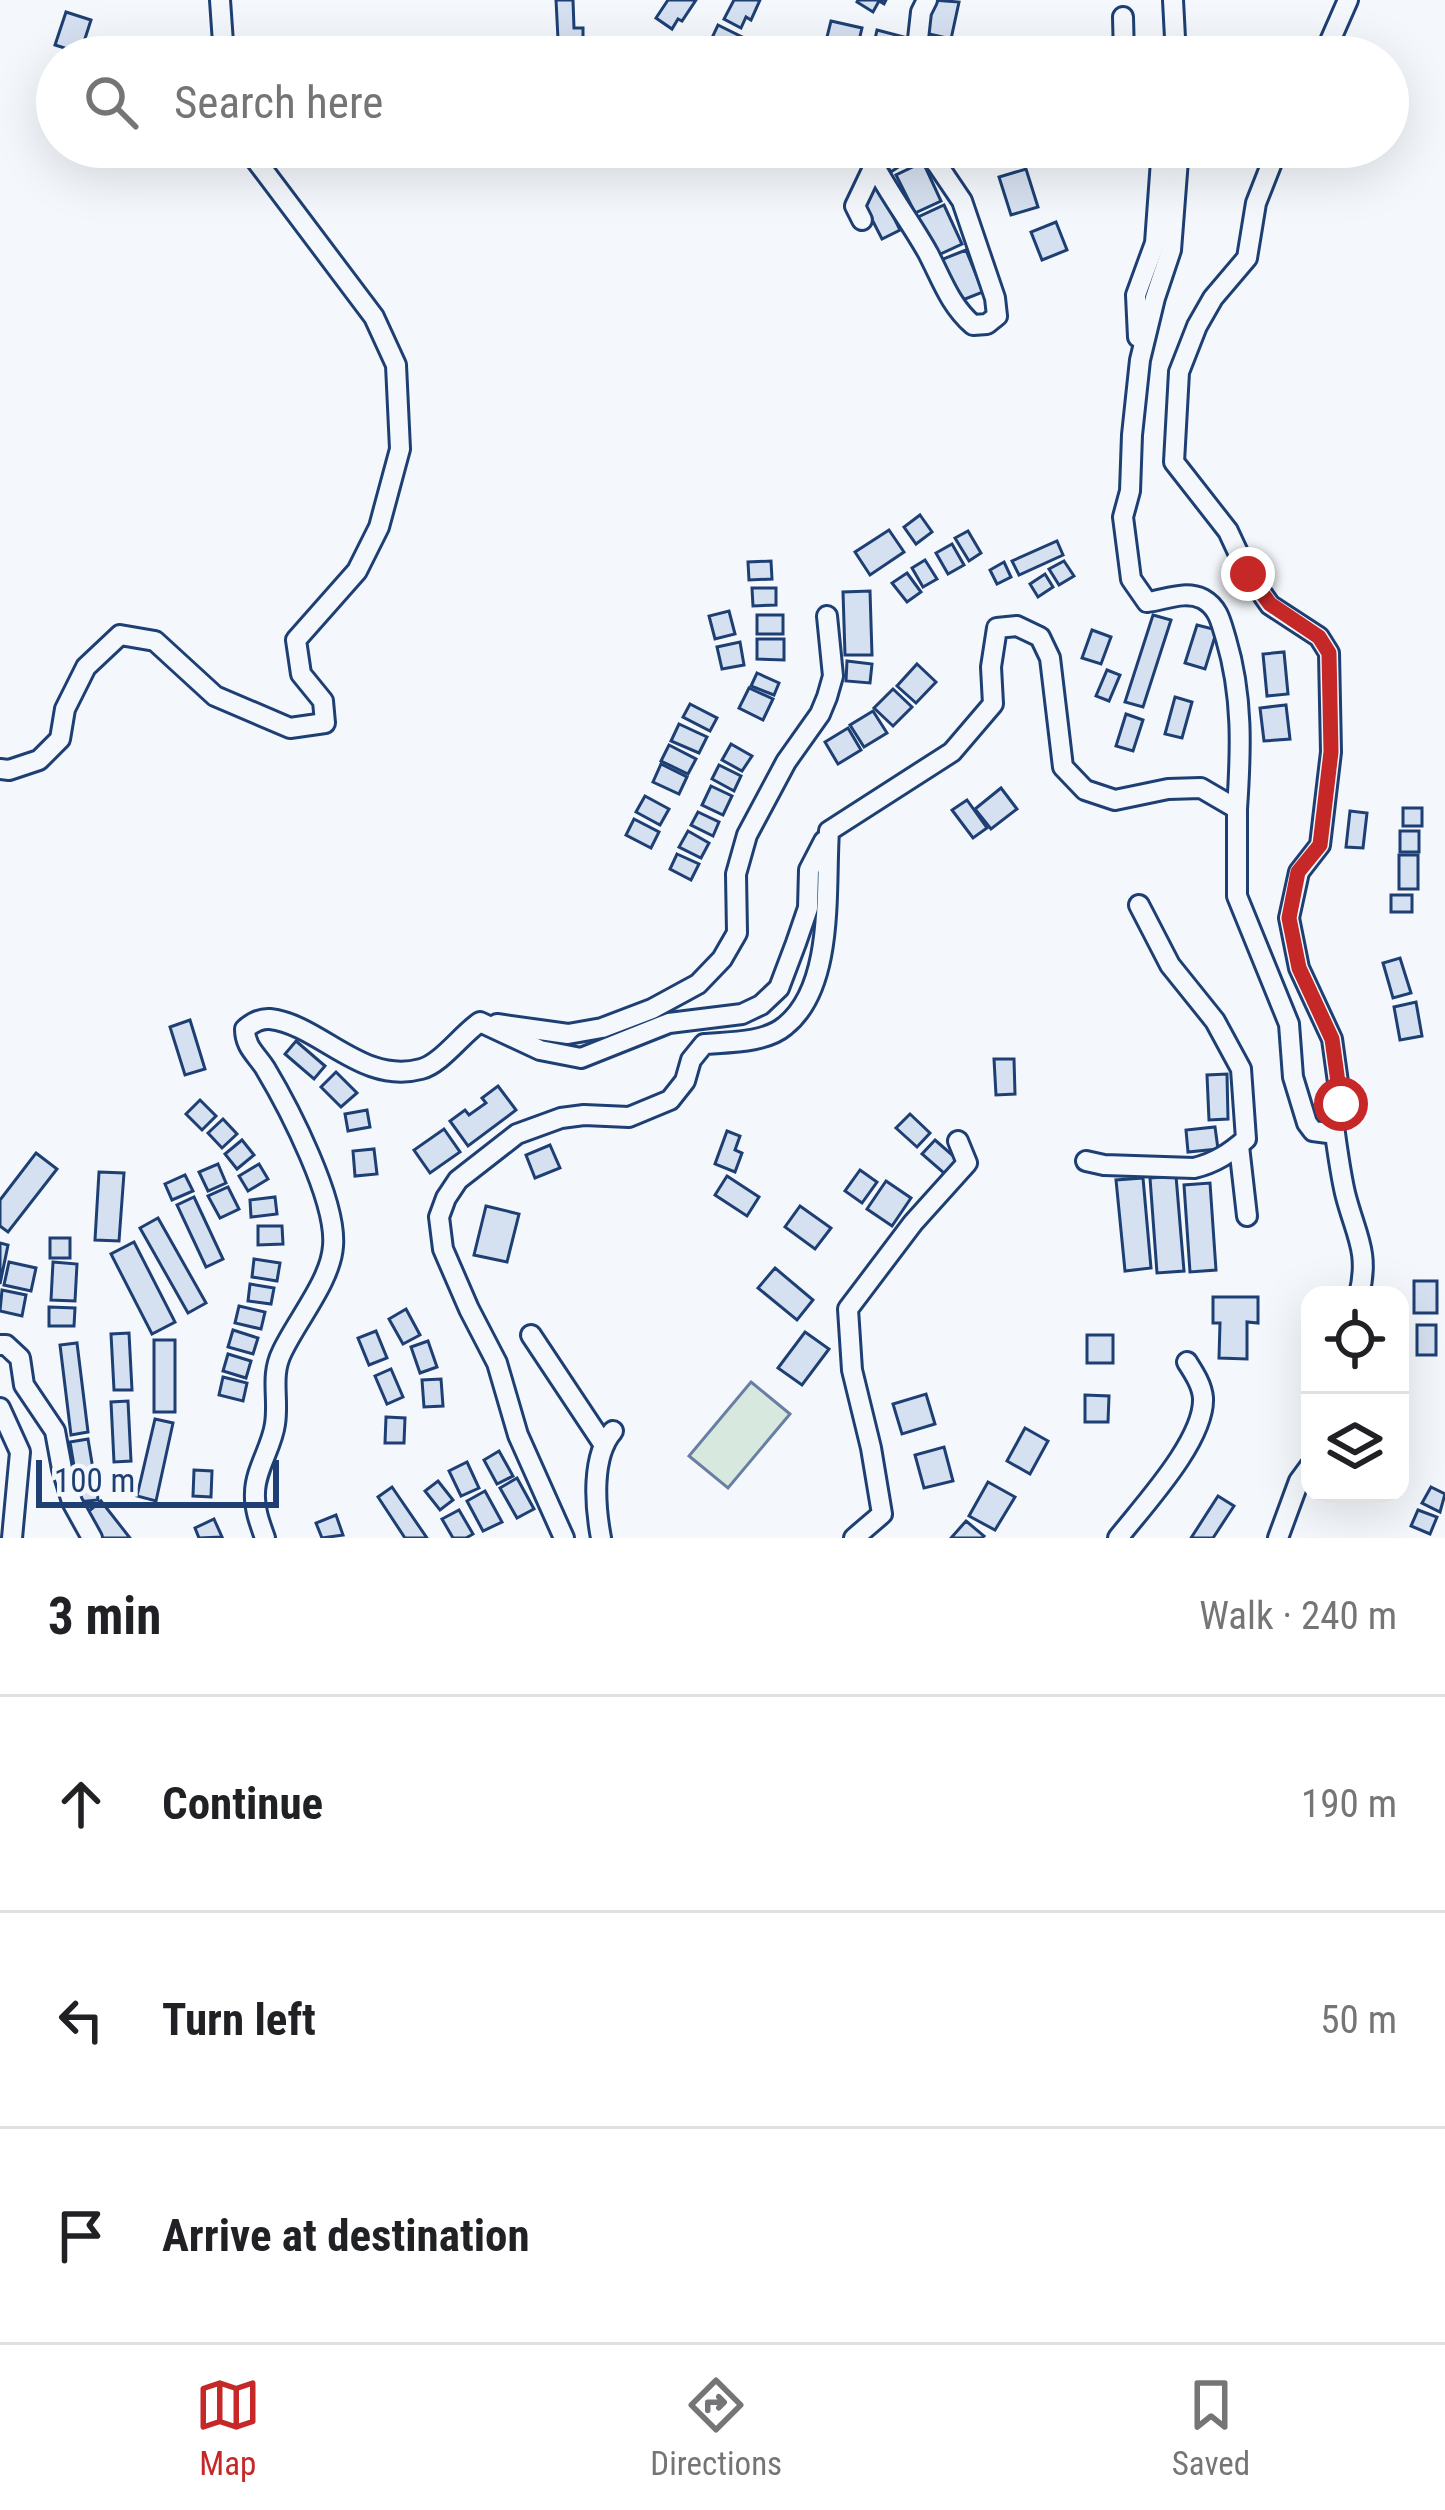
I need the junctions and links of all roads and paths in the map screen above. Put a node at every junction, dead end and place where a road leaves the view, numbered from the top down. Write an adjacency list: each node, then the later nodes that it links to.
1 (220, 0): 6 (street)
2 (927, 0): 7 (street)
3 (1173, 0): 9 (street)
4 (1348, 0): 10 (street)
5 (1123, 17): 8 (street)
6 (223, 36)
7 (918, 36)
8 (1123, 36)
9 (1175, 36)
10 (1332, 36)
11 (262, 168): 21 (street)
12 (866, 168): 18 (street)
13 (877, 168): 14 (street)
14 (940, 168)
15 (1160, 168): 19 (street)
16 (1177, 168): 19 (street)
17 (1270, 168): 26 (street)
18 (862, 220)
19 (1140, 360): 22 (street)
20 (826, 616): 25 (street)
21 (0, 769)
22 (1237, 809): 23 (street); 26 (street)
23 (829, 832): 25 (street); 40 (street)
24 (1139, 905): 28 (street)
25 (480, 1022): 39 (street)
26 (1334, 1126): 31 (street)
27 (958, 1141): 42 (street)
28 (1239, 1145): 29 (street); 30 (street)
29 (1085, 1161)
30 (1247, 1216)
31 (1361, 1286)
32 (531, 1335): 41 (street)
33 (0, 1346): 38 (street)
34 (1187, 1363): 43 (street)
35 (0, 1408): 37 (street)
36 (1301, 1480): 44 (street)
37 (12, 1538)
38 (92, 1538)
39 (265, 1538)
40 (564, 1538)
41 (601, 1538)
42 (854, 1538)
43 (1118, 1538)
44 (1278, 1538)

